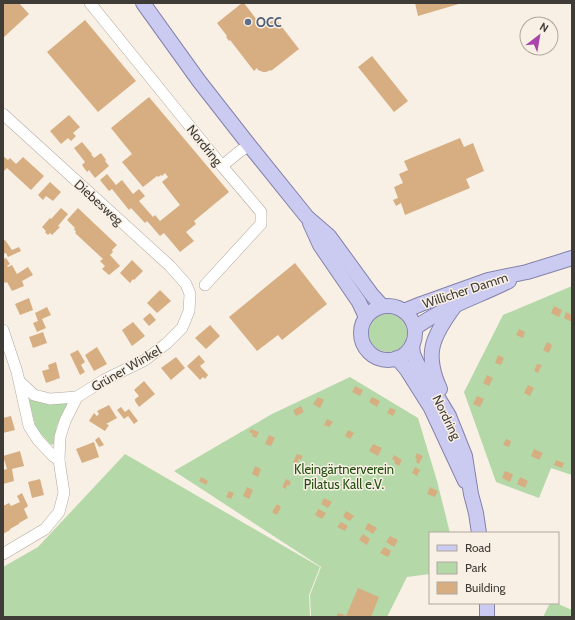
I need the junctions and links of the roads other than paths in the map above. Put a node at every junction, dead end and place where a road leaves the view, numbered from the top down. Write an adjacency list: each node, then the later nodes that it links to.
1 (90, 3): 5 (street, Nordring)
2 (142, 3): 4 (main road)
3 (3, 114): 10 (street, Diebesweg)
4 (249, 145): 5 (street); 6 (main road)
5 (222, 166): 9 (street, Nordring)
6 (307, 217): 12 (main road); 14 (main road)
7 (572, 258): 8 (main road, Willicher Damm)
8 (527, 272): 11 (main road, Willicher Damm); 13 (main road, Willicher Damm)
9 (205, 285)
10 (190, 294): 20 (street, Grüner Winkel)
11 (456, 305): 15 (main road, Willicher Damm); 21 (main road)
12 (382, 306): 13 (main road); 14 (main road)
13 (404, 311): 15 (main road)
14 (366, 317): 18 (main road)
15 (415, 328): 17 (main road)
16 (3, 330): 19 (street)
17 (412, 345): 18 (main road); 21 (main road, Nordring)
18 (397, 358): 23 (main road, Nordring)
19 (20, 382): 20 (street, Grüner Winkel); 22 (street)
20 (77, 397): 22 (street, Grüner Winkel)
21 (449, 416): 23 (main road, Nordring)
22 (59, 460): 25 (street, Grüner Winkel)
23 (471, 494): 24 (main road, Nordring)
24 (479, 532)
25 (3, 554)
26 (487, 604): 27 (main road)
27 (487, 617)

